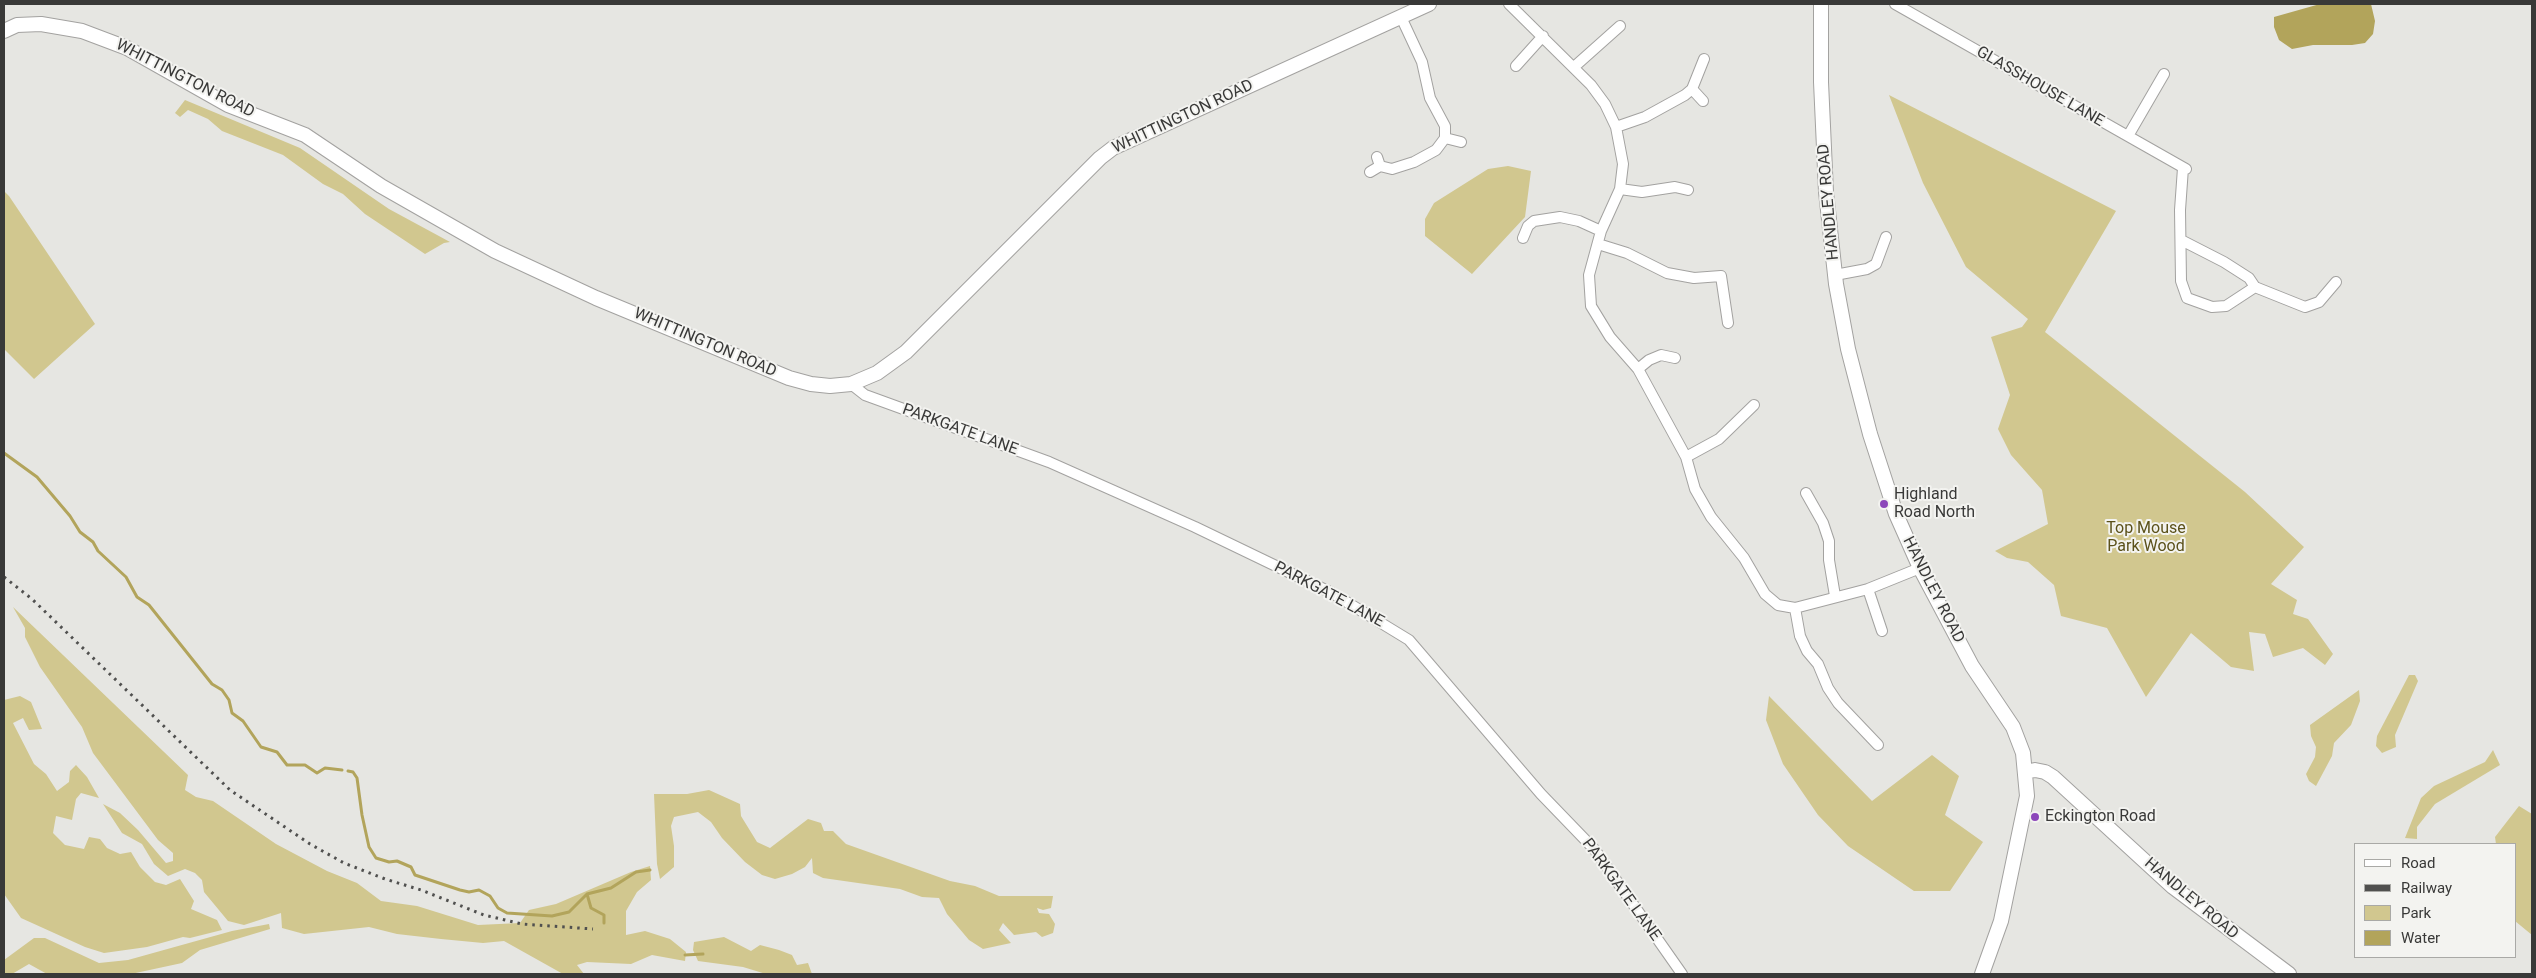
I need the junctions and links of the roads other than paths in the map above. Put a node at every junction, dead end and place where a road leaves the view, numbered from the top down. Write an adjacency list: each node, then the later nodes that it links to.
1 (1429, 4): 5 (street, WHITTINGTON ROAD)
2 (1821, 4): 27 (street, HANDLEY ROAD)
3 (1895, 4): 16 (street, GLASSHOUSE LANE)
4 (1514, 6): 8 (street)
5 (1400, 17): 17 (street); 33 (street, WHITTINGTON ROAD)
6 (1620, 26): 11 (street)
7 (4, 31): 33 (street, WHITTINGTON ROAD)
8 (1543, 36): 10 (street); 11 (street)
9 (1704, 59): 13 (street)
10 (1516, 66)
11 (1574, 67): 15 (street)
12 (2164, 74): 16 (street)
13 (1692, 89): 14 (street); 15 (street)
14 (1703, 100)
15 (1616, 127): 20 (street)
16 (2128, 136): 25 (street, GLASSHOUSE LANE)
17 (1445, 138): 18 (street); 19 (street)
18 (1461, 142)
19 (1370, 172)
20 (1620, 189): 21 (street); 22 (street)
21 (1688, 190)
22 (1601, 231): 24 (street); 26 (street)
23 (1886, 237): 27 (street)
24 (1523, 238)
25 (2181, 240): 29 (street); 29 (street)
26 (1598, 244): 30 (street); 32 (street)
27 (1835, 276): 37 (street, HANDLEY ROAD)
28 (2336, 282): 29 (street)
29 (2255, 287)
30 (1728, 323)
31 (1675, 358): 32 (street)
32 (1638, 369): 35 (street)
33 (851, 384): 44 (street, PARKGATE LANE)
34 (1754, 405): 35 (street)
35 (1686, 457): 40 (street)
36 (1806, 493): 39 (street)
37 (1920, 568): 38 (street); 43 (street, HANDLEY ROAD)
38 (1868, 589): 39 (street); 41 (street)
39 (1835, 596): 40 (street)
40 (1795, 608): 42 (street)
41 (1882, 631)
42 (1878, 745)
43 (2025, 772): 45 (street); 46 (street, HANDLEY ROAD)
44 (1682, 974)
45 (1982, 974)
46 (2289, 974)

